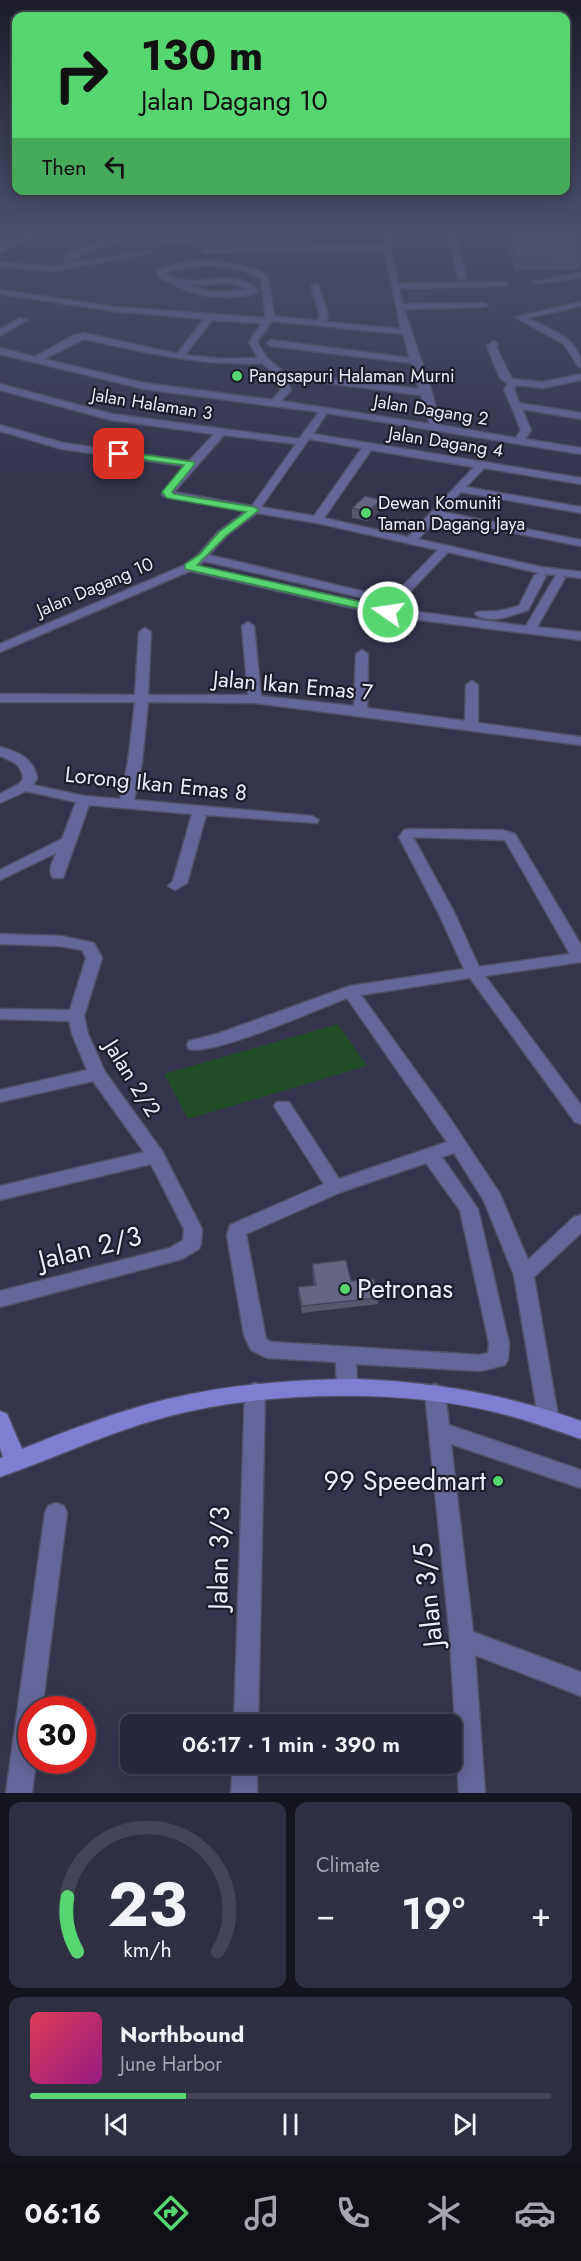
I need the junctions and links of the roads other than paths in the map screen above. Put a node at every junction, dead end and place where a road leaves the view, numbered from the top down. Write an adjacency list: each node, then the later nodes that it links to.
1 (174, 315): 6 (street)
2 (268, 315): 8 (street)
3 (324, 315): 9 (street)
4 (401, 315): 10 (street)
5 (530, 315): 19 (street)
6 (209, 318): 8 (street); 15 (street)
7 (23, 320): 11 (street)
8 (269, 320): 9 (street); 16 (street)
9 (320, 323): 10 (street)
10 (407, 332): 18 (street)
11 (0, 333)
12 (271, 343): 18 (street)
13 (494, 344): 22 (street)
14 (2, 353): 17 (street, Jalan Dagang 2)
15 (182, 354): 16 (street); 17 (street)
16 (262, 357): 20 (street)
17 (37, 358): 25 (street, Jalan Dagang 2)
18 (416, 361): 24 (street)
19 (581, 364)
20 (282, 375): 24 (street); 25 (street)
21 (581, 377): 22 (street)
22 (509, 380): 26 (street)
23 (0, 387): 31 (street, Jalan Halaman 3)
24 (427, 393): 30 (street)
25 (275, 404): 27 (street, Jalan Dagang 2)
26 (516, 405): 28 (street); 33 (street)
27 (325, 410): 30 (street, Jalan Dagang 2); 32 (street, Jalan Dagang 10)
28 (581, 416)
29 (0, 428): 36 (street)
30 (436, 429): 33 (street, Jalan Dagang 2)
31 (221, 432): 32 (street, Jalan Halaman 3); 36 (street)
32 (303, 439): 34 (street, Jalan Dagang 4); 41 (street, Jalan Dagang 10)
33 (519, 440): 35 (street, Jalan Dagang 2)
34 (369, 446): 37 (street, Jalan Dagang 4); 43 (street)
35 (581, 451)
36 (191, 464): 41 (street)
37 (482, 464): 38 (street, Jalan Dagang 4); 39 (street)
38 (581, 481)
39 (459, 489): 40 (street); 42 (street)
40 (581, 510)
41 (252, 512): 43 (street); 46 (street); 47 (street, Jalan Dagang 10)
42 (436, 514): 44 (street); 45 (street)
43 (316, 520): 44 (street)
44 (410, 541): 46 (street)
45 (581, 543)
46 (442, 552): 49 (street); 50 (street); 53 (street)
47 (202, 557): 48 (street, Jalan Dagang 10); 53 (street)
48 (189, 567): 55 (street); 58 (street, Jalan Dagang 10)
49 (581, 575)
50 (540, 576): 51 (street); 53 (street)
51 (559, 578): 52 (street); 55 (street)
52 (581, 581)
53 (394, 602)
54 (248, 626): 63 (street)
55 (529, 630): 57 (street)
56 (145, 632): 62 (street)
57 (581, 636)
58 (0, 648)
59 (362, 654): 64 (street)
60 (472, 685): 65 (street)
61 (0, 698): 62 (street, Jalan Ikan Emas 7)
62 (142, 698): 63 (street, Jalan Ikan Emas 7); 71 (street)
63 (255, 699): 64 (street, Jalan Ikan Emas 7)
64 (360, 711): 65 (street, Jalan Ikan Emas 7)
65 (471, 725): 66 (street, Jalan Ikan Emas 7)
66 (581, 741)
67 (0, 751): 68 (street)
68 (24, 787): 69 (street); 70 (street, Lorong Ikan Emas 8)
69 (0, 800)
70 (84, 800): 71 (street, Lorong Ikan Emas 8); 74 (street)
71 (126, 804): 72 (street, Lorong Ikan Emas 8)
72 (200, 811): 73 (street, Lorong Ikan Emas 8); 77 (street)
73 (312, 820)
74 (67, 842): 75 (street); 76 (street)
75 (58, 875)
76 (0, 876)
77 (175, 886)
78 (0, 939): 83 (street)
79 (580, 957): 80 (street); 80 (street)
80 (473, 972): 81 (street); 88 (street)
81 (350, 991): 84 (street); 89 (street)
82 (0, 1014): 83 (street)
83 (76, 1016): 85 (street, Jalan 2/2)
84 (195, 1045)
85 (97, 1074): 86 (street); 91 (street, Jalan 2/2)
86 (0, 1096)
87 (283, 1106): 92 (street)
88 (581, 1118)
89 (458, 1145): 90 (street); 96 (street)
90 (430, 1154): 92 (street); 98 (street)
91 (156, 1156): 93 (street); 95 (street, Jalan 2/2)
92 (335, 1187): 98 (street)
93 (0, 1193)
94 (581, 1222): 96 (street)
95 (192, 1244): 97 (street, Jalan 2/3)
96 (524, 1275): 102 (street)
97 (0, 1299)
98 (346, 1354): 99 (street)
99 (347, 1386): 100 (street); 101 (street)
100 (255, 1392): 106 (street); 111 (street, Jalan 3/3)
101 (435, 1393): 102 (street); 105 (street, Jalan 3/5)
102 (548, 1416): 104 (street)
103 (0, 1420): 106 (street)
104 (581, 1430)
105 (440, 1431): 107 (street); 109 (street, Jalan 3/5)
106 (8, 1465)
107 (581, 1479)
108 (56, 1513): 113 (street)
109 (462, 1639): 110 (street); 115 (street, Jalan 3/5)
110 (581, 1684)
111 (246, 1714)
112 (245, 1774): 114 (street)
113 (19, 1793)
114 (244, 1793)
115 (472, 1793)

